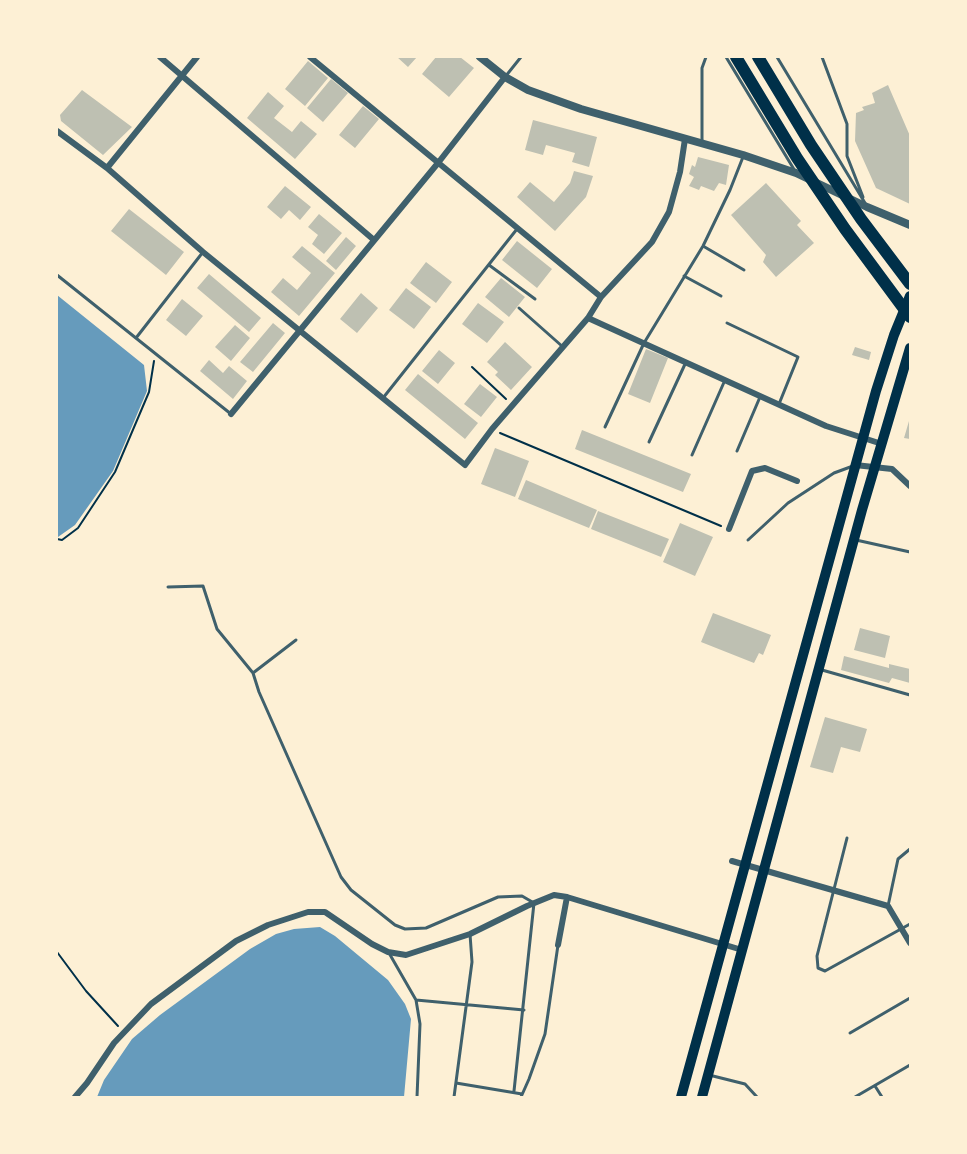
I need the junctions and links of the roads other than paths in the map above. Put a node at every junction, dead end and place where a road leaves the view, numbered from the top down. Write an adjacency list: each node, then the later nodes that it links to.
1 (160, 57): 12 (street)
2 (197, 57): 12 (street)
3 (310, 57): 18 (street)
4 (480, 57): 13 (street)
5 (521, 57): 13 (lane)
6 (706, 57): 16 (lane)
7 (726, 57): 20 (lane)
8 (736, 57): 37 (highway)
9 (758, 57): 31 (highway)
10 (777, 57): 21 (lane)
11 (822, 57): 21 (lane)
12 (182, 75): 19 (street); 24 (street)
13 (505, 77): 15 (street); 18 (street)
14 (57, 131): 19 (street)
15 (685, 139): 16 (street); 34 (street)
16 (702, 143): 17 (street)
17 (743, 156): 20 (street); 25 (lane)
18 (438, 163): 23 (street); 24 (street)
19 (107, 168): 26 (street)
20 (796, 173): 21 (street)
21 (867, 207): 22 (street)
22 (910, 225)
23 (518, 228): 27 (lane); 34 (street)
24 (374, 240): 40 (street)
25 (703, 246): 28 (lane); 30 (lane)
26 (203, 252): 40 (street); 41 (lane)
27 (489, 265): 35 (lane); 48 (lane)
28 (744, 270)
29 (57, 275): 41 (lane)
30 (684, 276): 32 (lane); 42 (lane)
31 (910, 284)
32 (721, 296)
33 (910, 296): 52 (main road)
34 (602, 297): 38 (street)
35 (535, 299)
36 (519, 308): 43 (lane)
37 (910, 317)
38 (588, 318): 42 (street); 43 (street)
39 (727, 323): 49 (lane)
40 (298, 330): 48 (street); 50 (street)
41 (136, 338): 50 (lane)
42 (644, 343): 45 (street); 51 (lane)
43 (563, 347): 48 (street)
44 (910, 348): 54 (main road)
45 (686, 362): 46 (street); 53 (lane)
46 (725, 380): 47 (street); 56 (lane)
47 (761, 396): 49 (street); 55 (lane)
48 (382, 399)
49 (779, 404): 52 (street)
50 (231, 414)
51 (604, 427)
52 (863, 438): 54 (street); 57 (main road)
53 (649, 442)
54 (882, 444): 58 (main road)
55 (737, 451)
56 (692, 455)
57 (855, 465): 58 (street); 63 (lane); 73 (main road)
58 (874, 468): 60 (street); 62 (main road)
59 (797, 482): 61 (street)
60 (910, 486)
61 (729, 529)
62 (854, 539): 64 (lane); 67 (main road)
63 (748, 540)
64 (910, 552)
65 (168, 587): 68 (lane)
66 (296, 640): 68 (lane)
67 (818, 668): 69 (lane); 74 (main road)
68 (253, 673): 77 (lane)
69 (910, 695)
70 (847, 838): 75 (lane)
71 (910, 849): 78 (lane)
72 (732, 861): 73 (street)
73 (744, 864): 74 (street); 83 (main road)
74 (763, 870): 75 (street); 85 (main road)
75 (833, 891): 78 (street); 80 (lane)
76 (567, 897): 77 (street); 83 (street); 84 (street)
77 (534, 903): 81 (street); 90 (lane)
78 (888, 906): 80 (street)
79 (910, 924): 80 (lane)
80 (902, 929): 82 (street)
81 (470, 934): 86 (street); 89 (lane)
82 (910, 943)
83 (722, 944): 85 (street); 101 (main road)
84 (558, 945): 97 (lane)
85 (742, 950): 93 (main road)
86 (388, 952): 88 (lane); 98 (street)
87 (910, 998): 91 (lane)
88 (416, 1000): 89 (lane); 99 (lane)
89 (466, 1004): 90 (lane); 94 (lane)
90 (524, 1010): 96 (lane)
91 (849, 1033)
92 (910, 1065): 95 (lane)
93 (707, 1075): 102 (main road); 103 (lane)
94 (456, 1083): 96 (lane); 100 (lane)
95 (875, 1085): 104 (lane); 105 (lane)
96 (514, 1091): 97 (lane)
97 (521, 1095)
98 (75, 1097)
99 (417, 1097)
100 (454, 1097)
101 (681, 1097)
102 (702, 1097)
103 (757, 1097)
104 (855, 1097)
105 (882, 1097)

